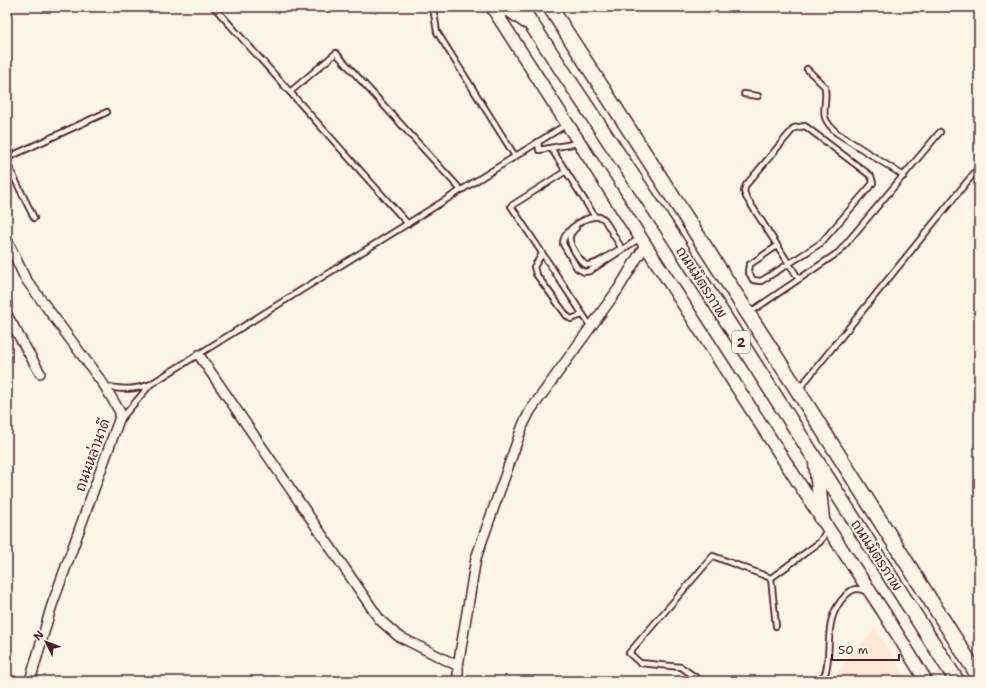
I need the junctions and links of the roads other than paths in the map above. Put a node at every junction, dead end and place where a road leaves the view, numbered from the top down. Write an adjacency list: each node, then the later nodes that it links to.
1 (214, 7): 9 (lane)
2 (433, 7): 18 (lane)
3 (492, 7): 13 (main road, ถนนมิตรภาพ / 2)
4 (504, 7): 7 (main road)
5 (520, 7): 7 (main road, ถนนมิตรภาพ / 2)
6 (550, 7): 36 (main road, ถนนมิตรภาพ / 2)
7 (535, 29): 46 (main road, ถนนมิตรภาพ / 2)
8 (807, 69): 23 (lane)
9 (290, 92): 24 (lane); 27 (lane)
10 (744, 94): 11 (lane)
11 (758, 96)
12 (107, 112): 19 (lane)
13 (567, 124): 15 (lane); 16 (main road, ถนนมิตรภาพ / 2)
14 (940, 132): 23 (lane)
15 (538, 142): 17 (lane); 18 (lane)
16 (580, 143): 17 (lane); 30 (main road, ถนนมิตรภาพ / 2)
17 (551, 148): 22 (lane)
18 (515, 156): 24 (lane)
19 (7, 158)
20 (7, 163): 26 (lane)
21 (979, 167): 44 (lane)
22 (566, 171): 25 (lane); 33 (lane)
23 (904, 176): 35 (lane)
24 (461, 190): 27 (lane)
25 (594, 216): 28 (lane); 32 (lane)
26 (34, 218)
27 (408, 224): 40 (lane)
28 (578, 224): 32 (lane); 32 (lane)
29 (7, 240): 43 (street, ถนนหล่านาดี)
30 (643, 242): 32 (lane); 39 (street); 47 (main road, ถนนมิตรภาพ / 2)
31 (777, 246): 34 (lane); 34 (lane); 34 (lane)
32 (622, 249)
33 (542, 254): 38 (lane); 38 (lane)
34 (789, 264): 35 (lane)
35 (799, 279): 36 (lane)
36 (747, 314): 44 (main road, ถนนมิตรภาพ / 2)
37 (7, 315): 41 (street)
38 (582, 315): 39 (lane)
39 (591, 327): 51 (street)
40 (199, 354): 42 (lane); 51 (street)
41 (40, 373)
42 (151, 384): 43 (lane); 45 (lane)
43 (104, 385): 45 (street, ถนนหล่านาดี)
44 (798, 391): 52 (main road, ถนนมิตรภาพ / 2)
45 (120, 422): 53 (street, ถนนหล่านาดี)
46 (816, 460): 47 (main road); 58 (main road, ถนนมิตรภาพ / 2)
47 (825, 524): 48 (lane); 49 (main road, ถนนมิตรภาพ / 2)
48 (771, 578): 50 (lane); 55 (lane)
49 (872, 594): 56 (lane); 57 (main road, ถนนมิตรภาพ / 2)
50 (776, 626)
51 (458, 666): 54 (street)
52 (979, 677)
53 (30, 681)
54 (458, 681)
55 (701, 681)
56 (819, 681)
57 (926, 681)
58 (957, 681)

